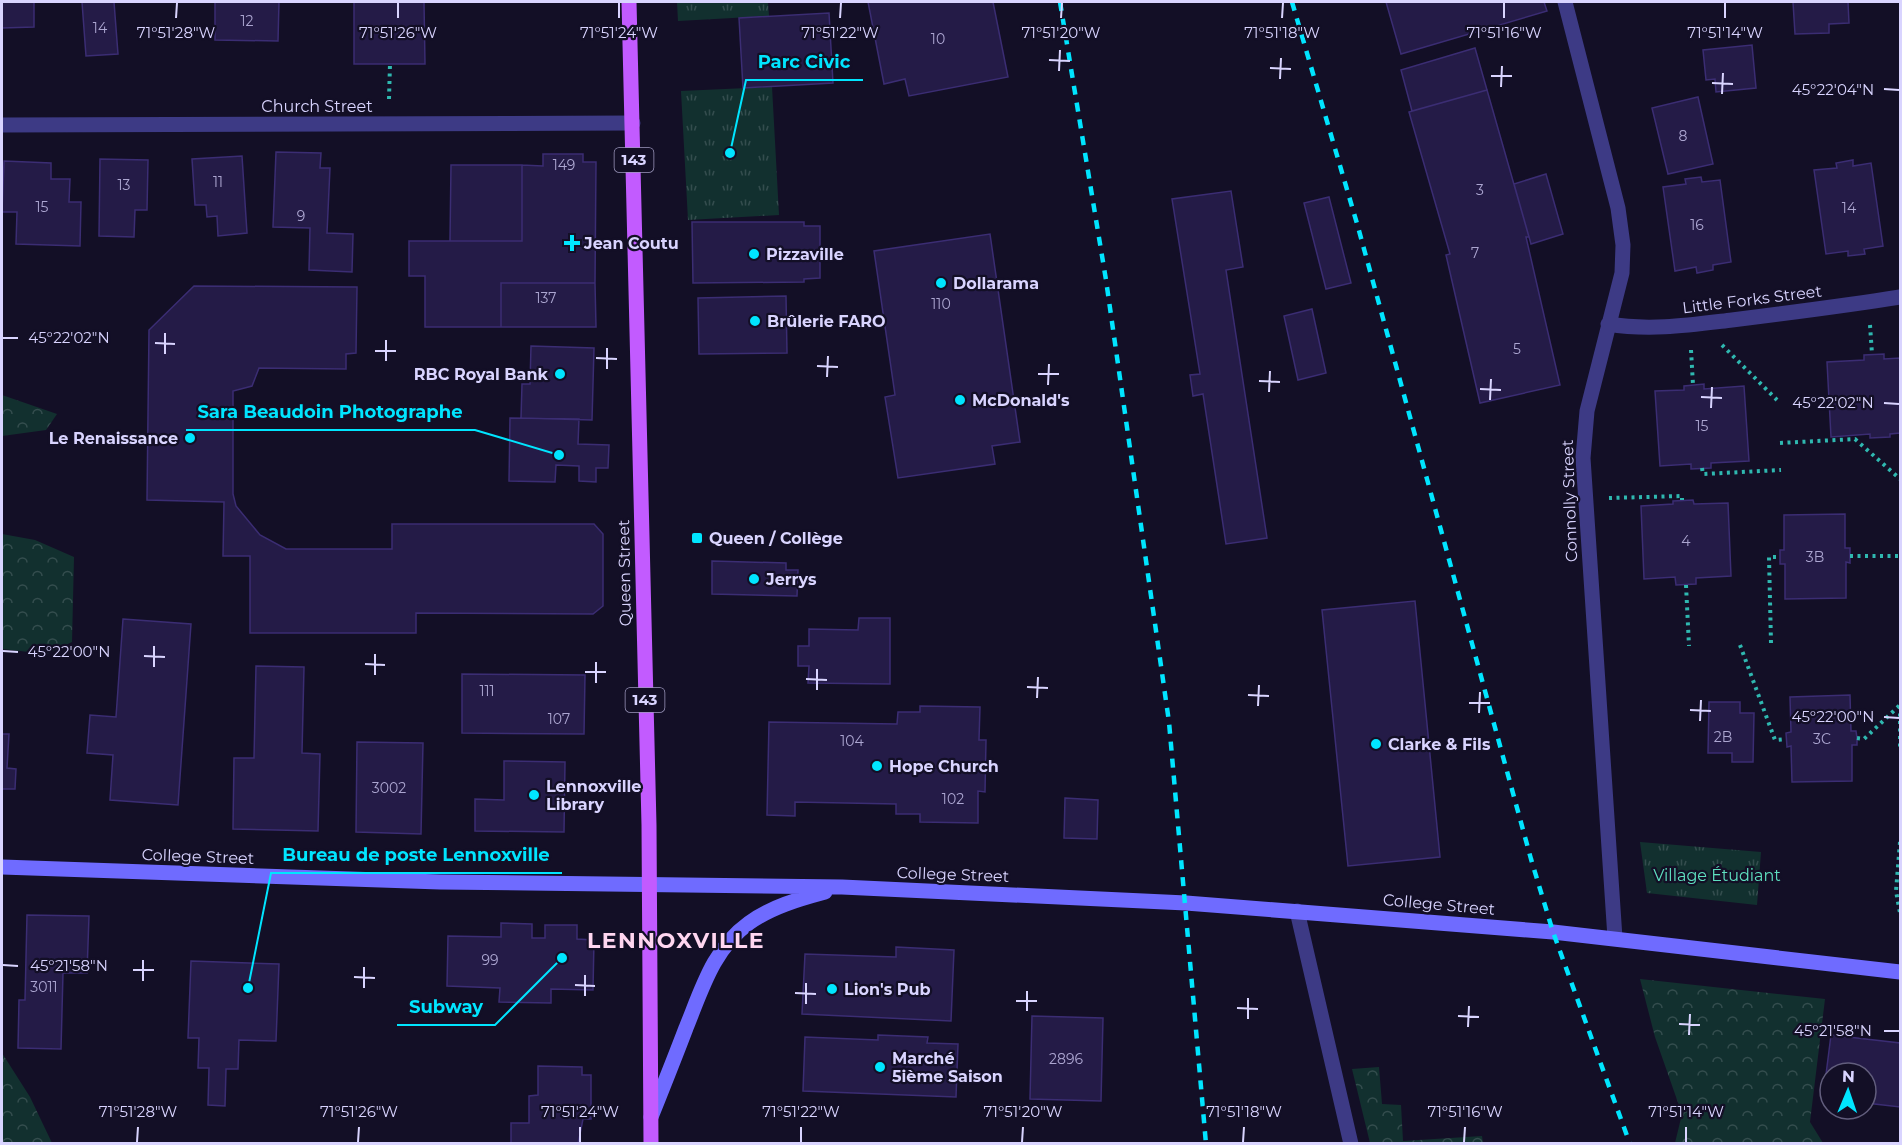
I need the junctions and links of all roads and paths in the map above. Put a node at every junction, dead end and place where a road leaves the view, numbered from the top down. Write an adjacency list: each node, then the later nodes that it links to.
1 (629, 2): 5 (main road, Queen Street / 143)
2 (1565, 2): 8 (street, Connolly Street)
3 (390, 64): 4 (path)
4 (388, 123): 5 (street, Church Street); 6 (street, Church Street)
5 (633, 123): 31 (main road, Queen Street / 143)
6 (2, 125)
7 (1900, 297): 9 (street, Little Forks Street)
8 (1608, 324): 9 (street, Little Forks Street); 16 (street, Connolly Street)
9 (1695, 324): 10 (path); 11 (path)
10 (1693, 385)
11 (1777, 400)
12 (1780, 443): 15 (path)
13 (1702, 468): 14 (path)
14 (1781, 470)
15 (1900, 479)
16 (1584, 499): 17 (path); 35 (street, Connolly Street)
17 (1682, 500)
18 (1850, 556): 19 (path)
19 (1900, 556)
20 (1780, 557): 22 (path)
21 (1686, 585): 24 (path)
22 (1771, 644)
23 (1740, 645): 27 (path)
24 (1689, 646)
25 (1900, 705): 26 (path); 28 (path)
26 (1857, 738)
27 (1786, 740)
28 (1900, 747)
29 (1900, 842): 34 (path)
30 (2, 867): 31 (main road, College Street)
31 (650, 886): 32 (main road, College Street); 37 (main road, Queen Street / 143)
32 (842, 887): 33 (main road, College Street); 37 (main road)
33 (1297, 911): 35 (main road, College Street); 39 (street)
34 (1900, 913)
35 (1616, 938): 36 (main road, College Street)
36 (1900, 972)
37 (651, 1117): 38 (main road, Queen Street / 143)
38 (651, 1143)
39 (1351, 1143)

